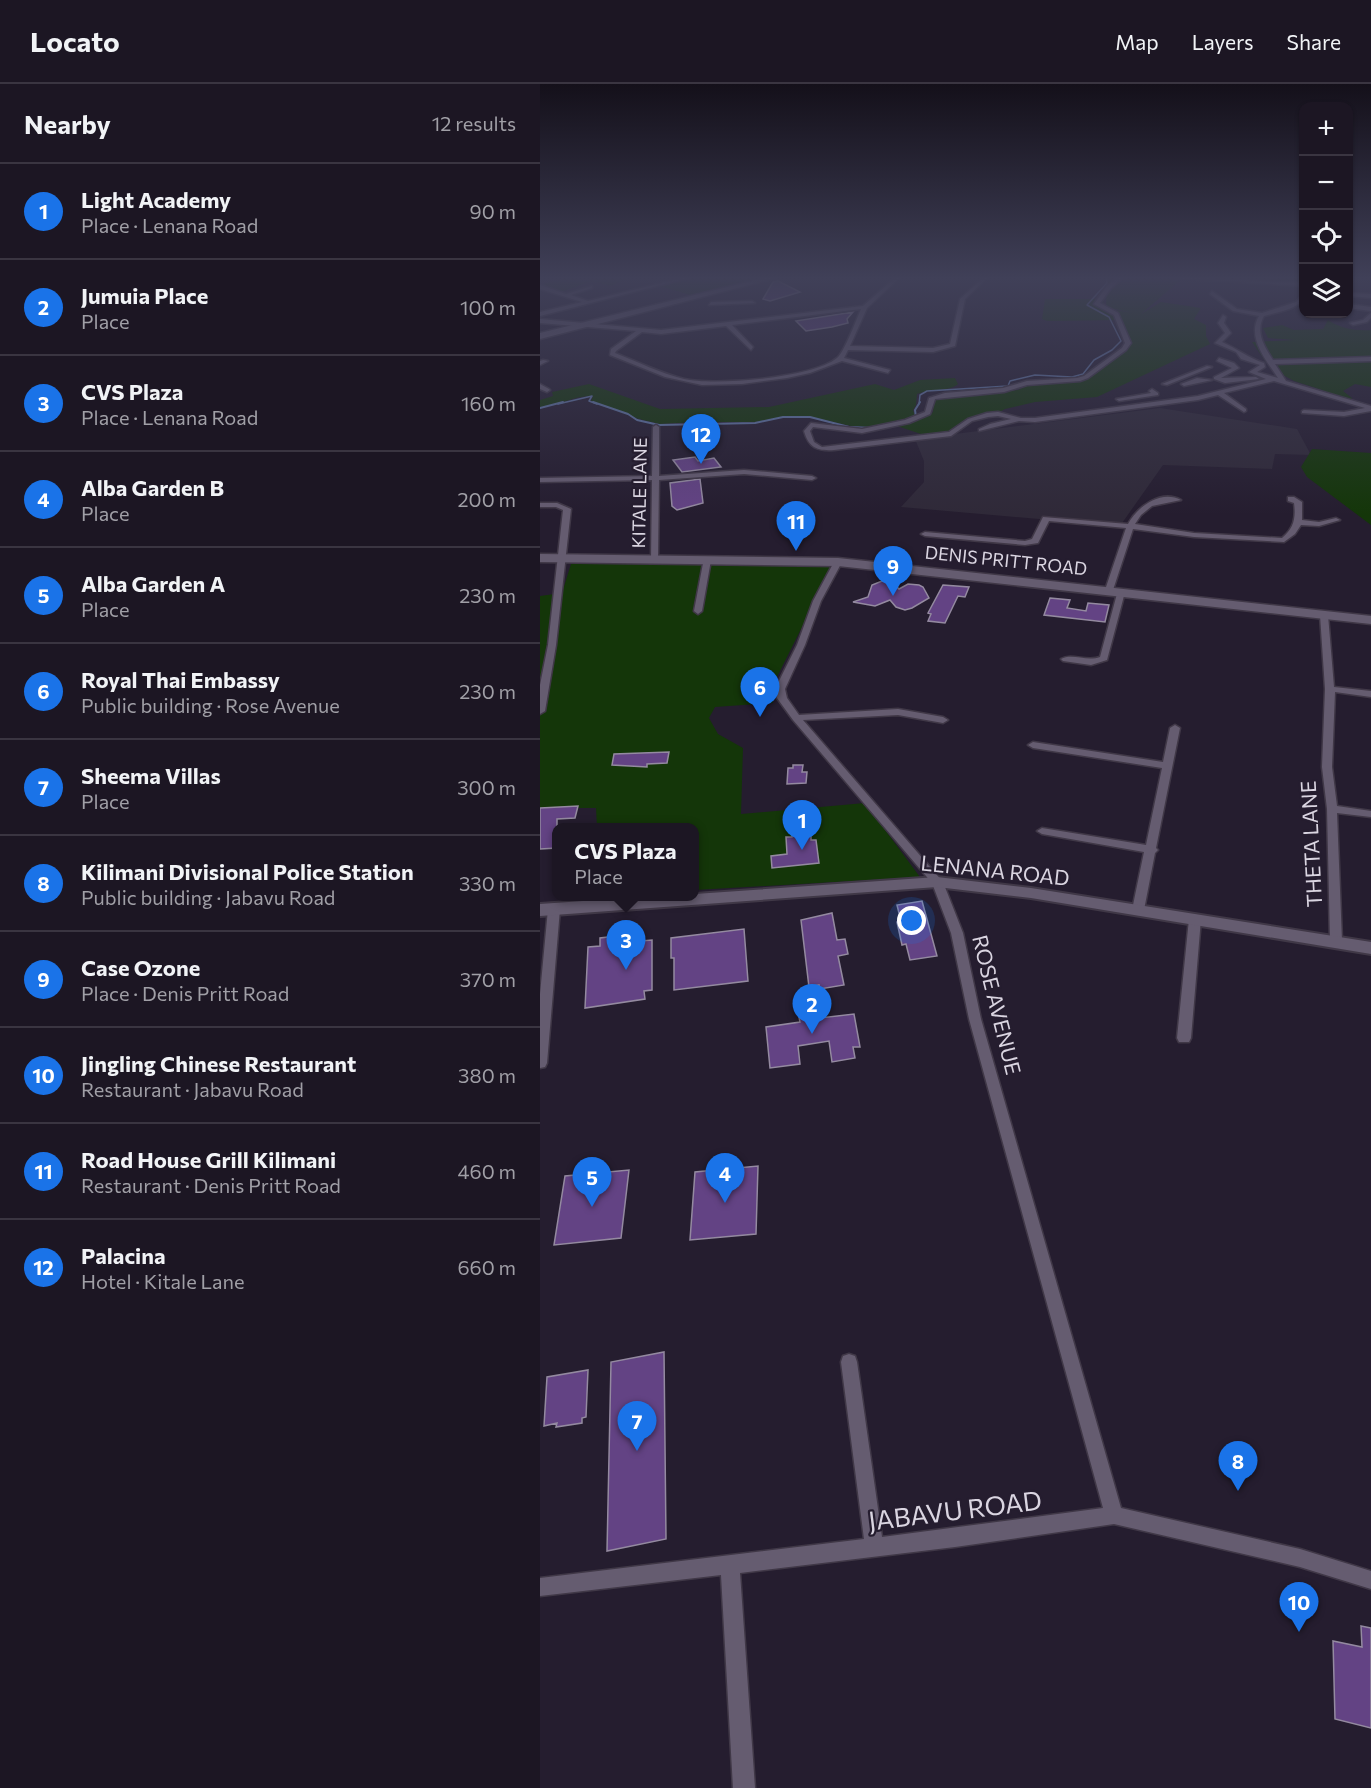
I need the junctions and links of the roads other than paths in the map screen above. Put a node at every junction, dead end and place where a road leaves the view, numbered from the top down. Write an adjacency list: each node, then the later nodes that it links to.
1 (619, 357): 5 (street)
2 (1114, 357): 34 (street)
3 (1243, 357): 14 (street)
4 (1269, 357): 8 (street)
5 (841, 359): 10 (street)
6 (1371, 359): 8 (street)
7 (1219, 360): 16 (street)
8 (1272, 362): 20 (street)
9 (886, 363): 10 (street)
10 (866, 364): 12 (street)
11 (1209, 367): 13 (street)
12 (888, 371)
13 (1197, 372): 16 (street); 21 (street)
14 (1252, 372): 15 (street); 17 (street)
15 (1239, 375)
16 (1212, 379): 18 (street); 23 (street); 24 (street)
17 (1274, 379): 19 (street); 20 (street)
18 (1225, 381): 19 (street); 26 (street)
19 (1266, 381): 26 (street)
20 (1283, 381): 30 (street)
21 (1165, 384)
22 (540, 386): 25 (street)
23 (1193, 386)
24 (1176, 387)
25 (547, 390)
26 (1231, 390): 27 (street)
27 (1219, 393): 29 (street); 31 (street)
28 (1119, 399): 29 (street)
29 (1166, 403): 33 (street)
30 (1371, 408): 32 (street)
31 (1244, 410)
32 (1304, 412)
33 (1021, 420): 36 (street); 37 (street)
34 (907, 422): 37 (street); 37 (street)
35 (656, 427): 38 (street, KITALE LANE)
36 (981, 430)
37 (930, 436)
38 (656, 478): 39 (street); 40 (street); 50 (street, KITALE LANE)
39 (812, 478)
40 (540, 480)
41 (1291, 499): 45 (street)
42 (1177, 500): 46 (street)
43 (540, 505): 49 (street)
44 (1336, 520): 45 (street)
45 (1298, 522): 46 (street)
46 (1130, 526): 47 (street); 53 (street)
47 (925, 534)
48 (540, 558): 49 (main road, DENIS PRITT ROAD)
49 (560, 558): 50 (main road, DENIS PRITT ROAD); 60 (street)
50 (654, 559): 51 (main road, DENIS PRITT ROAD)
51 (707, 560): 52 (main road, DENIS PRITT ROAD); 54 (street)
52 (838, 562): 53 (main road, DENIS PRITT ROAD); 61 (street, ROSE AVENUE)
53 (1115, 591): 55 (main road, DENIS PRITT ROAD); 57 (street)
54 (698, 611)
55 (1324, 615): 56 (main road, DENIS PRITT ROAD); 58 (street)
56 (1371, 620)
57 (1066, 659)
58 (1330, 689): 59 (street); 66 (street, THETA LANE)
59 (1371, 694)
60 (540, 711)
61 (796, 718): 62 (street); 70 (street, ROSE AVENUE)
62 (943, 720)
63 (1175, 728): 65 (street)
64 (1033, 745): 65 (street)
65 (1168, 766): 69 (street)
66 (1332, 809): 67 (street); 76 (street, THETA LANE)
67 (1371, 814)
68 (1042, 831): 69 (street)
69 (1152, 850): 74 (street)
70 (937, 882): 71 (street, LENANA ROAD); 74 (street, LENANA ROAD); 81 (street, ROSE AVENUE)
71 (699, 898)
72 (663, 901): 73 (street, LENANA ROAD)
73 (547, 909): 79 (street)
74 (1138, 910): 75 (street, LENANA ROAD)
75 (1195, 919): 76 (street, LENANA ROAD); 78 (street)
76 (1336, 940): 77 (street, LENANA ROAD)
77 (1371, 948)
78 (1184, 1038)
79 (540, 1063)
80 (849, 1362): 82 (street)
81 (1114, 1515): 82 (street, JABAVU ROAD); 84 (street, JABAVU ROAD)
82 (874, 1547): 83 (street, JABAVU ROAD)
83 (730, 1564): 85 (street, JABAVU ROAD); 86 (street)
84 (1371, 1580)
85 (540, 1587)
86 (744, 1788)

